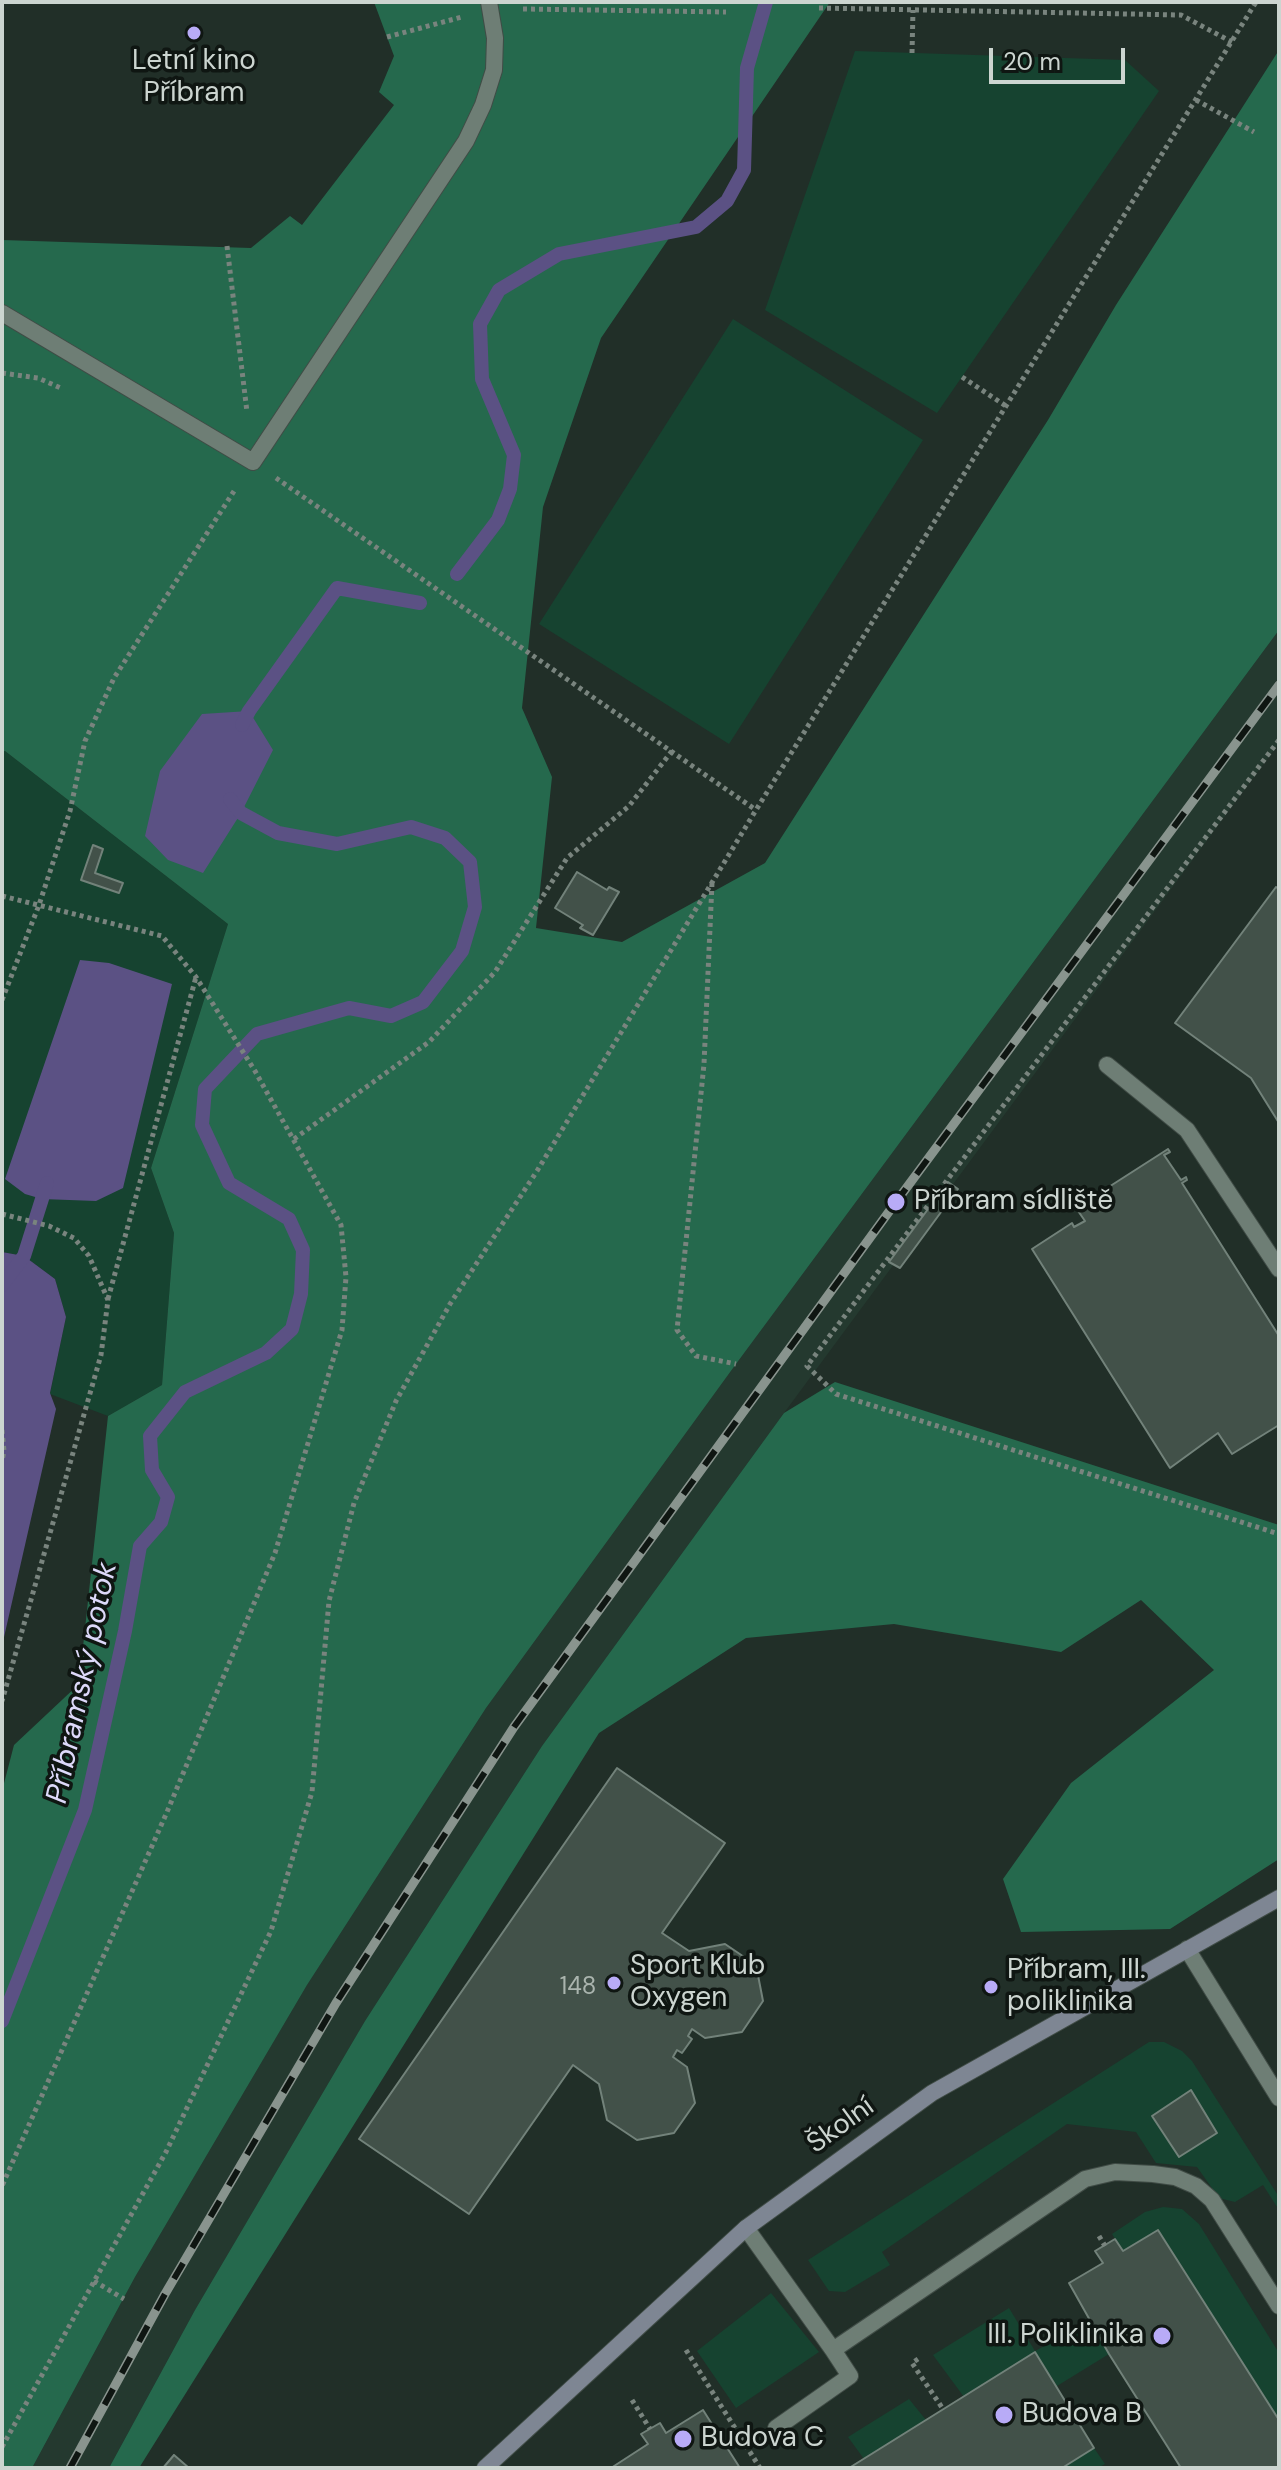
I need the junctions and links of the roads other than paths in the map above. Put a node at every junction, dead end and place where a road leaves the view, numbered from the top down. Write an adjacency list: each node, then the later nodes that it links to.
1 (490, 5): 2 (street)
2 (2, 313)
3 (1107, 1065): 4 (street)
4 (1279, 1269)
5 (1279, 1898): 6 (street, Školní)
6 (1187, 1949): 7 (street); 8 (street, Školní)
7 (1279, 2098)
8 (746, 2228): 10 (street); 12 (street, Školní)
9 (1279, 2306): 10 (street)
10 (833, 2350): 11 (street)
11 (776, 2428)
12 (485, 2468)

